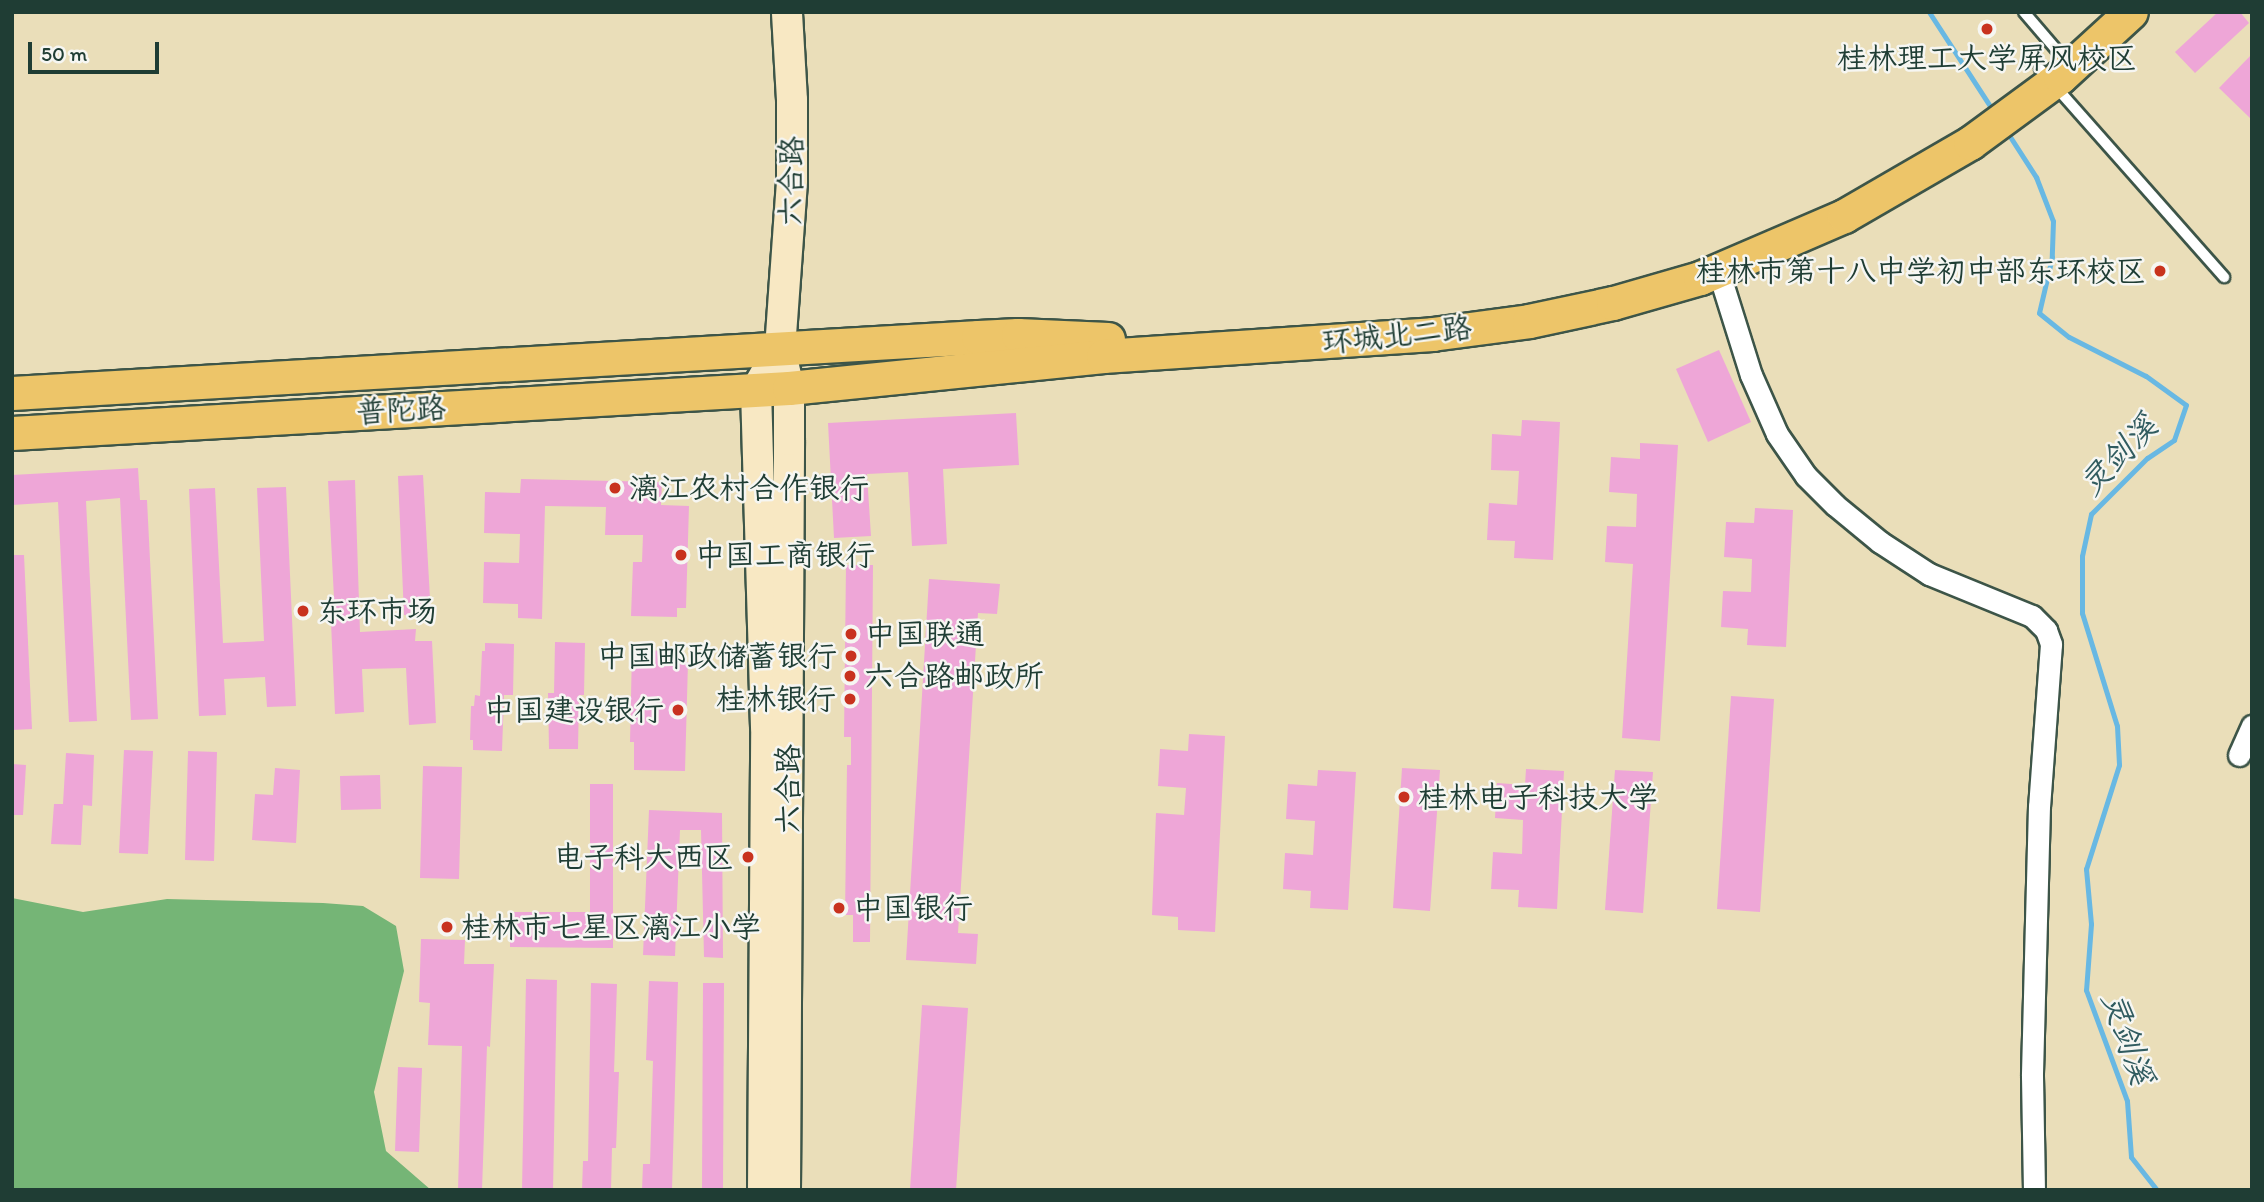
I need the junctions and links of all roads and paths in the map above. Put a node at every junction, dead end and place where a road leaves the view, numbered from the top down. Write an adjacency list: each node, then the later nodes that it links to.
1 (787, 12): 9 (main road, 六合路)
2 (2024, 12): 5 (lane)
3 (2105, 12): 5 (main road)
4 (2131, 12): 5 (main road)
5 (2038, 80): 6 (main road); 8 (lane)
6 (1965, 135): 7 (main road, 环城北二路); 9 (main road, 环城北二路)
7 (1718, 271): 10 (main road, 环城北二路); 18 (street)
8 (2224, 277)
9 (780, 349): 10 (main road, 六合路); 11 (main road); 12 (main road, 普陀路)
10 (789, 388): 11 (main road, 普陀路); 17 (main road, 六合路)
11 (756, 390): 13 (main road, 普陀路); 16 (main road, 六合路)
12 (12, 393)
13 (12, 433)
14 (2252, 726): 15 (street)
15 (2239, 755)
16 (763, 1190)
17 (785, 1190)
18 (2034, 1190)

